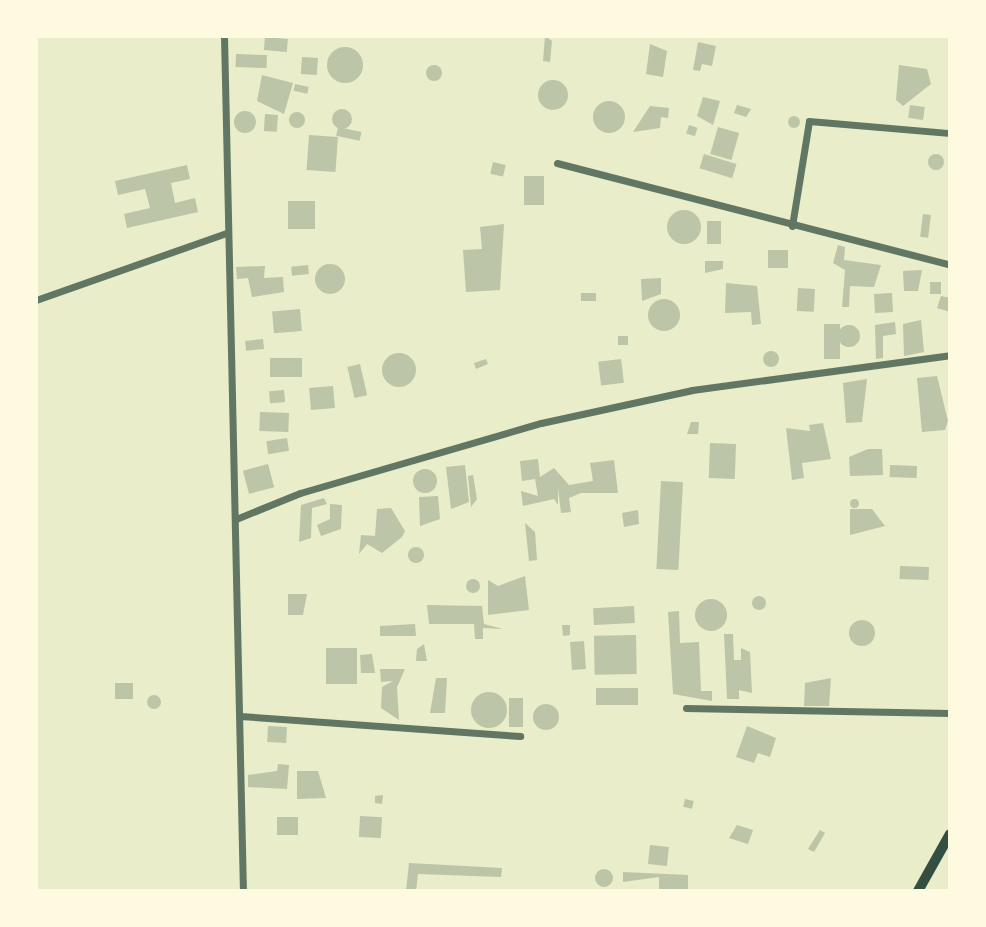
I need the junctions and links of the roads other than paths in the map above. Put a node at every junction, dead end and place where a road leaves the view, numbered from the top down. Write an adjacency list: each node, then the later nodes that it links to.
1 (224, 36): 5 (street)
2 (950, 133): 4 (street)
3 (557, 163): 4 (street)
4 (792, 226): 6 (street)
5 (226, 233): 7 (street); 9 (street)
6 (950, 265)
7 (36, 300)
8 (950, 355): 9 (street)
9 (236, 519): 12 (street)
10 (686, 708): 11 (street)
11 (950, 713)
12 (240, 716): 13 (street); 15 (street)
13 (520, 736)
14 (950, 834): 16 (main road)
15 (243, 891)
16 (918, 891)

